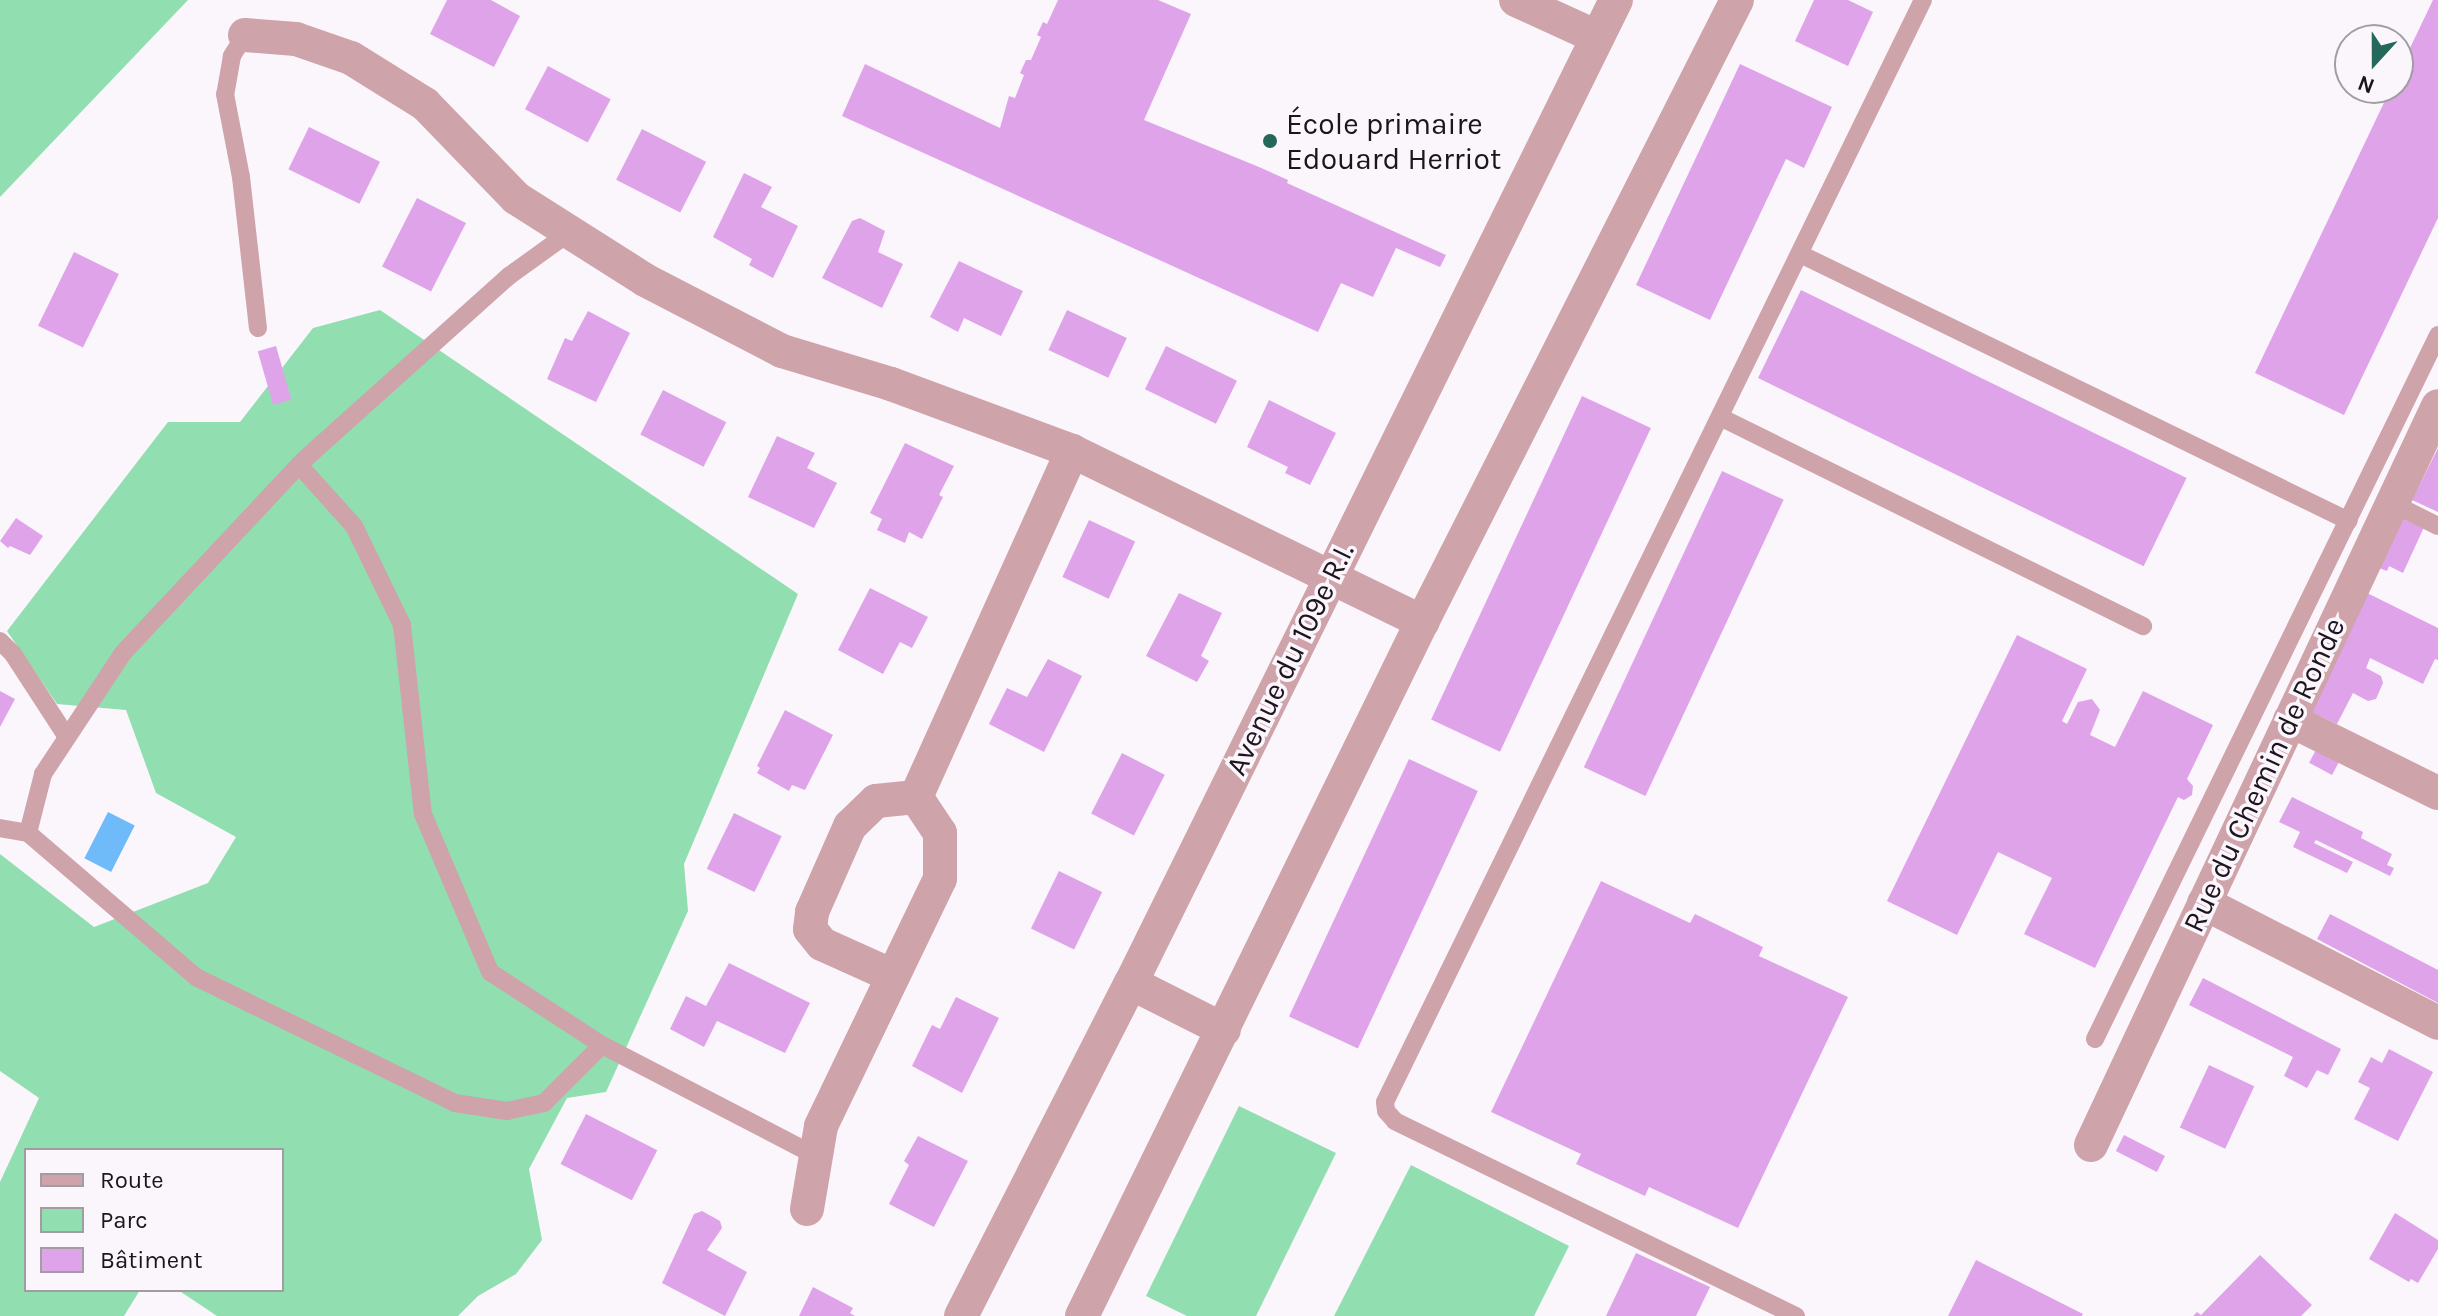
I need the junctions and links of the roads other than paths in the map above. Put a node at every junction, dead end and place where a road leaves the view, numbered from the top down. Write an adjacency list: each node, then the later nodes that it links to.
1 (1516, 0): 6 (street)
2 (1616, 0): 6 (street, Avenue du 109e R.I.)
3 (1737, 0): 19 (street)
4 (1923, 0): 8 (lane)
5 (245, 35): 7 (street); 9 (lane)
6 (1597, 37): 18 (street, Avenue du 109e R.I.)
7 (570, 232): 13 (street); 14 (lane)
8 (1800, 254): 12 (lane); 16 (lane)
9 (258, 328)
10 (2438, 335): 16 (lane)
11 (2438, 406): 15 (street, Rue du Chemin de Ronde)
12 (1720, 417): 20 (lane); 40 (lane)
13 (1072, 451): 18 (street); 25 (street)
14 (299, 465): 23 (lane); 34 (lane)
15 (2392, 503): 17 (lane); 22 (street, Rue du Chemin de Ronde)
16 (2349, 521): 33 (lane)
17 (2438, 526)
18 (1331, 577): 19 (street); 30 (street, Avenue du 109e R.I.)
19 (1422, 622): 32 (street)
20 (2143, 626)
21 (0, 641): 23 (lane)
22 (2290, 720): 24 (street); 28 (street, Rue du Chemin de Ronde)
23 (67, 737): 27 (lane)
24 (2438, 793)
25 (916, 797): 29 (street); 29 (street)
26 (0, 828): 27 (lane)
27 (28, 833): 34 (lane)
28 (2204, 903): 31 (street); 35 (street, Rue du Chemin de Ronde)
29 (893, 976): 36 (street)
30 (1131, 983): 32 (street); 38 (street, Avenue du 109e R.I.)
31 (2438, 1023)
32 (1224, 1030): 39 (street)
33 (2095, 1039)
34 (602, 1045): 36 (lane)
35 (2091, 1145)
36 (816, 1156): 37 (street)
37 (807, 1209)
38 (961, 1316)
39 (1082, 1316)
40 (1796, 1316)

